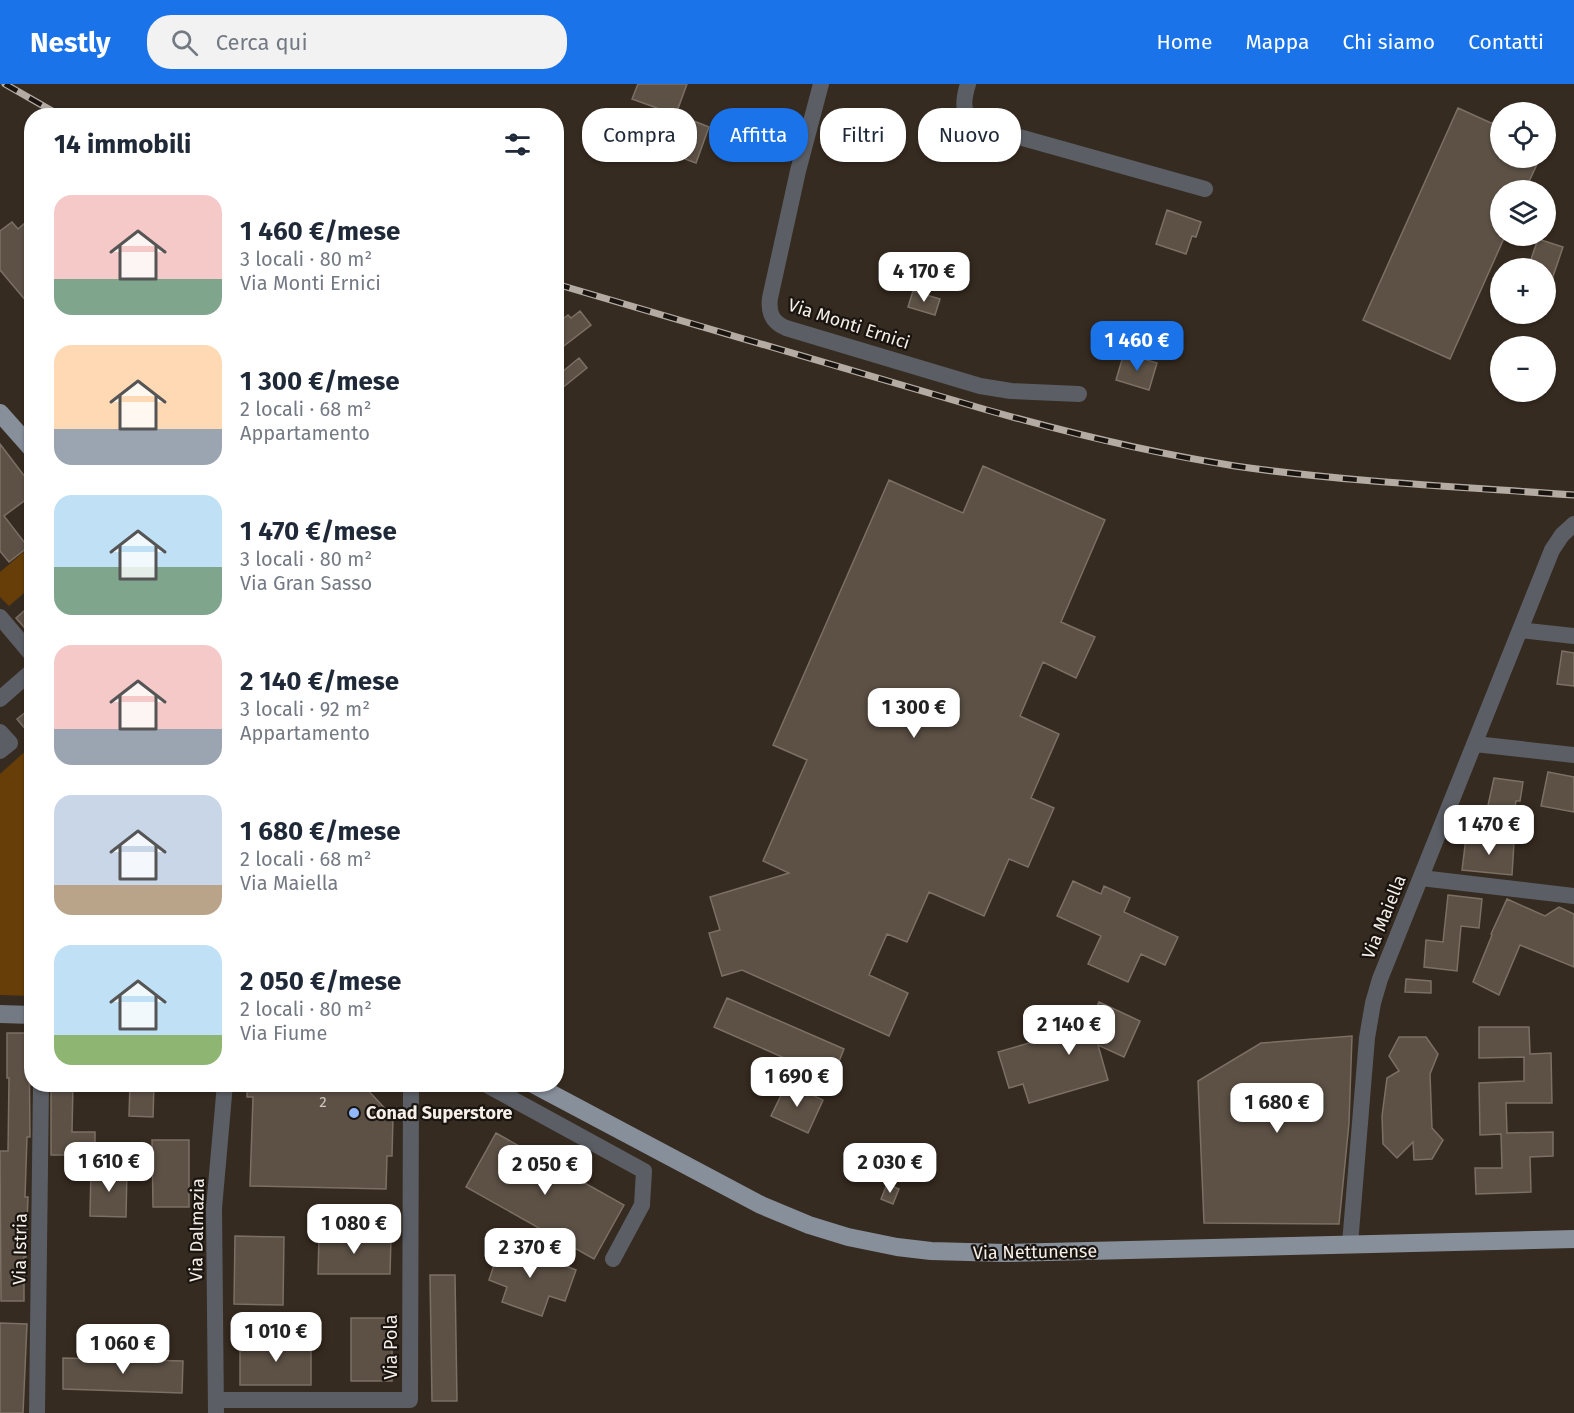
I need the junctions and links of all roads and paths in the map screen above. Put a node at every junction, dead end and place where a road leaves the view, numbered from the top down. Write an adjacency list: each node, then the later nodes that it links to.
1 (821, 84): 4 (street, Via Monti Ernici)
2 (968, 84): 3 (street)
3 (1205, 189)
4 (1079, 394)
5 (0, 413): 6 (main road)
6 (24, 440)
7 (1573, 525): 9 (street, Via Maiella)
8 (0, 617): 11 (street)
9 (1520, 630): 10 (street); 14 (street, Via Maiella)
10 (1574, 636)
11 (24, 646)
12 (24, 678): 13 (street)
13 (0, 699)
14 (1475, 744): 15 (street); 16 (street, Via Maiella)
15 (1574, 755)
16 (1421, 878): 17 (street); 26 (street, Via Maiella)
17 (1574, 896)
18 (0, 1014): 19 (street)
19 (24, 1015)
20 (41, 1092): 29 (street, Via Istria)
21 (224, 1092): 28 (street, Via Dalmazia)
22 (411, 1092): 28 (street, Via Pola)
23 (500, 1092): 27 (street)
24 (548, 1092): 26 (main road, Via Nettunense)
25 (1574, 1239): 26 (main road, Via Nettunense)
26 (1350, 1245)
27 (613, 1258)
28 (216, 1407)
29 (38, 1413)

